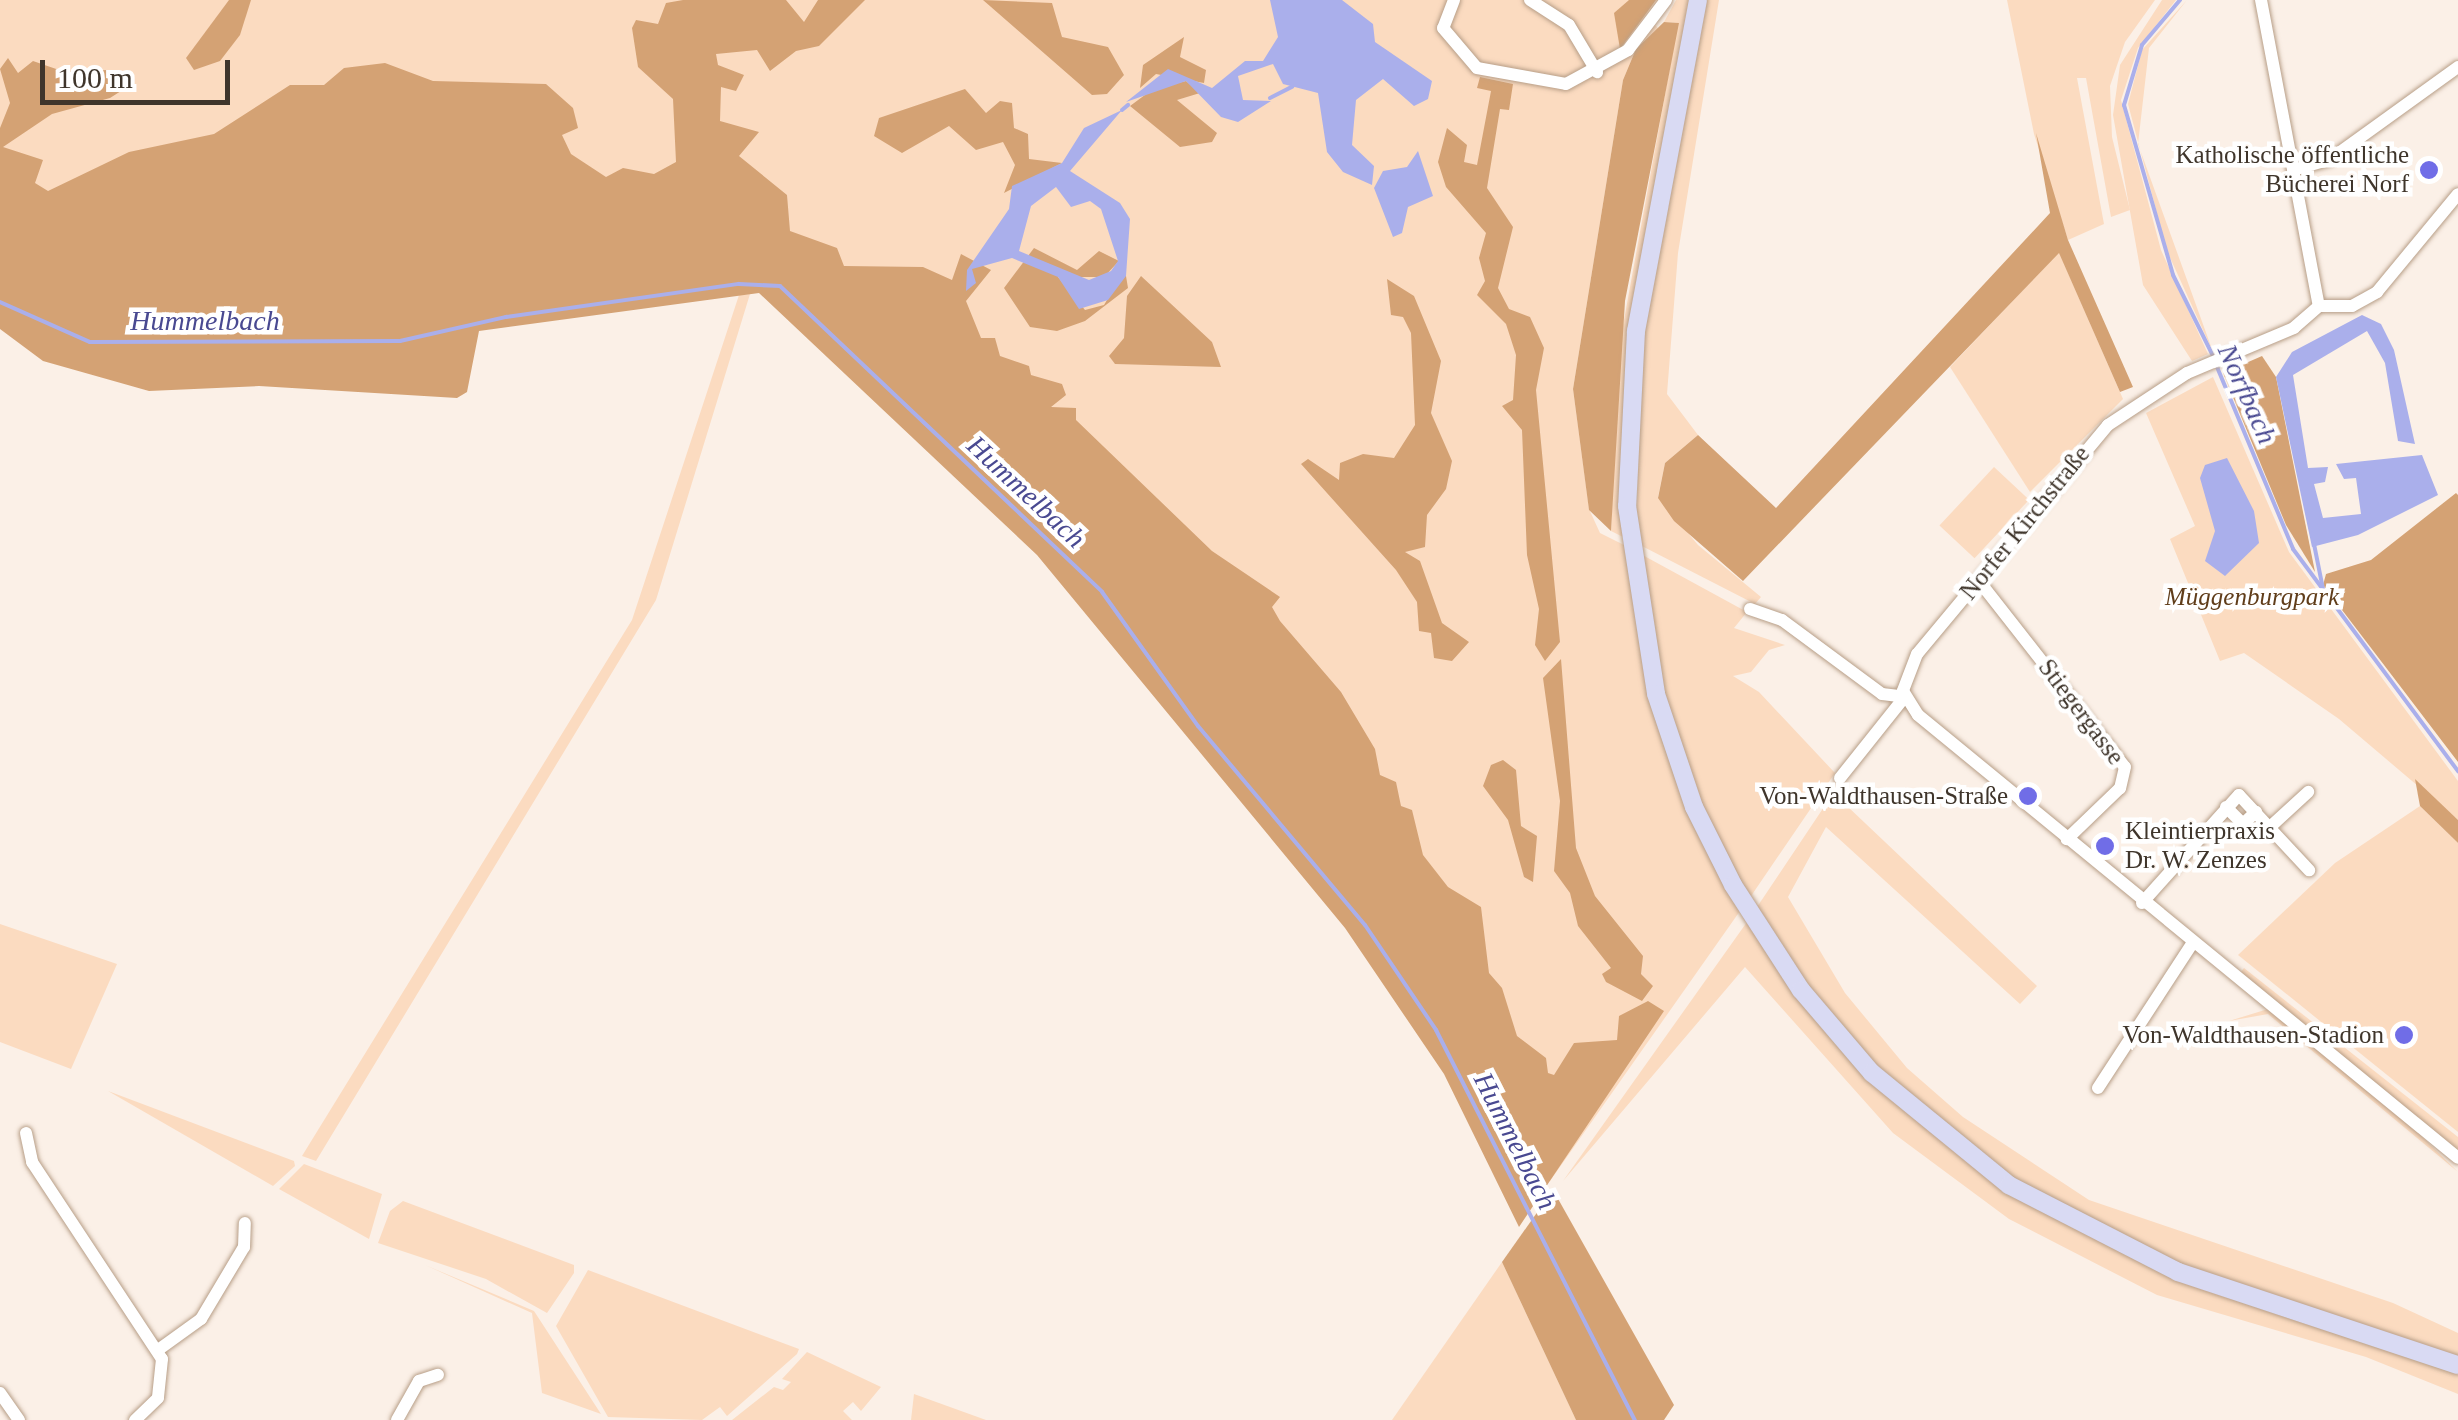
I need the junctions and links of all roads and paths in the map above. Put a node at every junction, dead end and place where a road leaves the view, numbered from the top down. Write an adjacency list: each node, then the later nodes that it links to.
1 (1454, 0): 7 (street)
2 (1530, 0): 7 (street)
3 (1666, 0): 7 (street)
4 (1698, 0): 26 (main road)
5 (2261, 0): 8 (street)
6 (2458, 67): 8 (street)
7 (1597, 72)
8 (2294, 170): 10 (street)
9 (2458, 194): 10 (street, Norfer Kirchstraße)
10 (2318, 306): 11 (street, Norfer Kirchstraße)
11 (1979, 581): 13 (street, Norfer Kirchstraße); 17 (street, Stiegergasse)
12 (1750, 608): 13 (street)
13 (1904, 690): 14 (street, Norfer Kirchstraße); 17 (street)
14 (1840, 778)
15 (2308, 792): 16 (street)
16 (2270, 827): 18 (street); 19 (street)
17 (2067, 839): 19 (street)
18 (2309, 870)
19 (2142, 903): 20 (street)
20 (2193, 942): 21 (street); 23 (street)
21 (2098, 1088)
22 (26, 1134): 25 (street)
23 (2458, 1158)
24 (245, 1223): 25 (street)
25 (158, 1350): 30 (street)
26 (2458, 1365)
27 (438, 1375): 31 (street)
28 (0, 1393): 29 (street)
29 (18, 1420)
30 (135, 1420)
31 (397, 1420)

